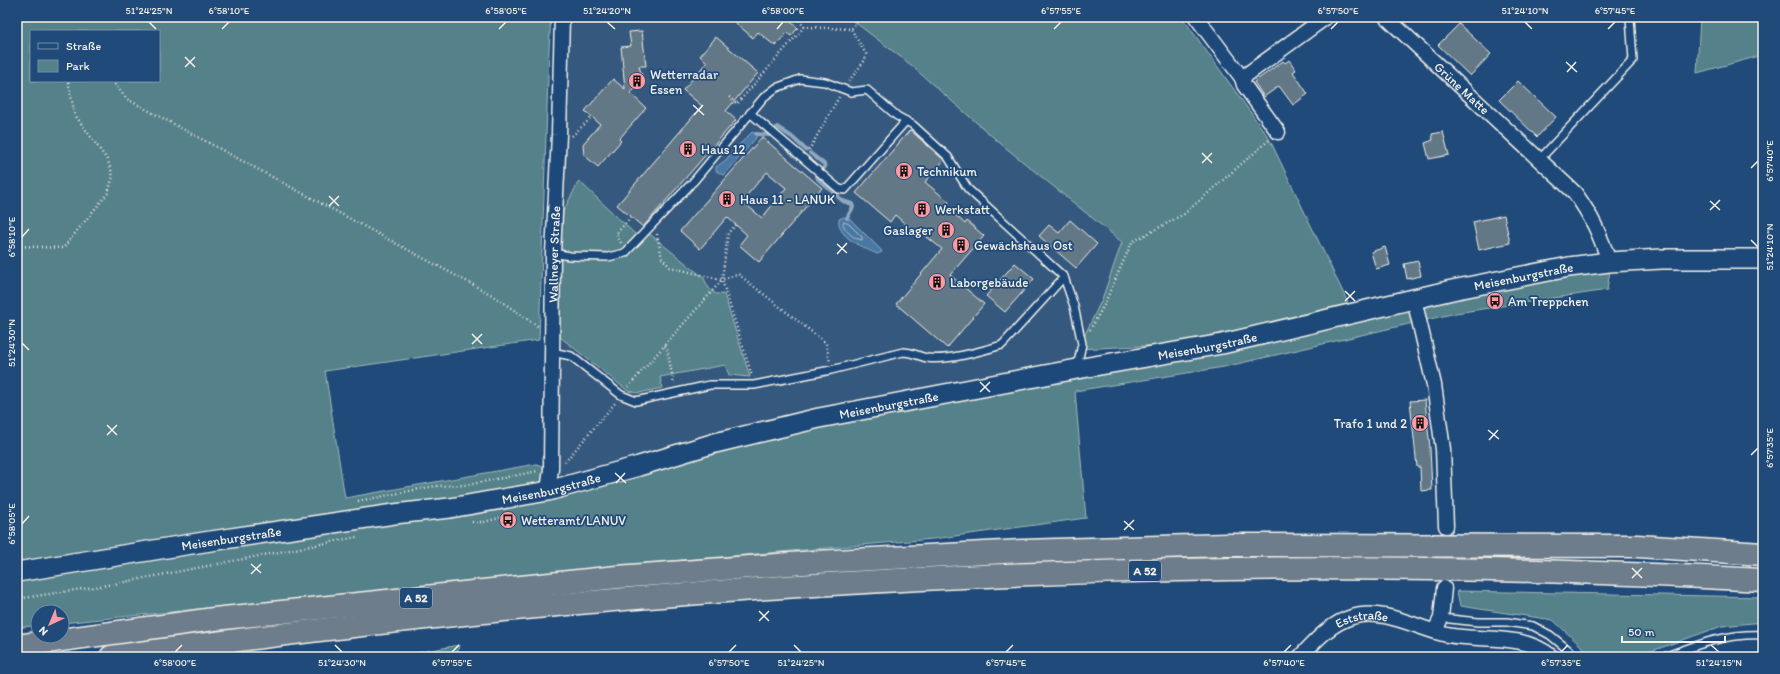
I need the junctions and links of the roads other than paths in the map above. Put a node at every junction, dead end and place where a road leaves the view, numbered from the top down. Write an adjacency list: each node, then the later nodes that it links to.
1 (562, 17): 11 (street, Wallneyer Straße)
2 (1196, 17): 6 (street)
3 (1326, 17): 6 (street)
4 (1386, 17): 10 (street, Grüne Matte)
5 (1630, 18): 10 (lane)
6 (1242, 78): 9 (street)
7 (750, 113): 8 (lane); 8 (lane); 11 (lane)
8 (906, 121): 14 (lane)
9 (1278, 132)
10 (1539, 160): 13 (street, Grüne Matte)
11 (553, 253): 16 (street, Wallneyer Straße)
12 (1763, 259): 13 (main road, Meisenburgstraße)
13 (1609, 262): 15 (main road, Meisenburgstraße)
14 (1064, 277): 16 (lane); 17 (lane)
15 (1414, 299): 17 (main road, Meisenburgstraße); 19 (street)
16 (552, 352): 18 (street, Wallneyer Straße)
17 (1077, 369): 18 (main road, Meisenburgstraße)
18 (548, 491): 21 (main road, Meisenburgstraße)
19 (1446, 526)
20 (1763, 554): 27 (highway, A 52)
21 (17, 572)
22 (1763, 580): 28 (highway, A 52)
23 (1444, 588): 24 (street)
24 (1441, 618): 25 (street); 31 (lane)
25 (1435, 632): 29 (street, Eststraße); 30 (street)
26 (1763, 635): 32 (lane)
27 (17, 646)
28 (111, 657)
29 (1300, 657)
30 (1552, 657)
31 (1577, 657)
32 (1664, 657)

